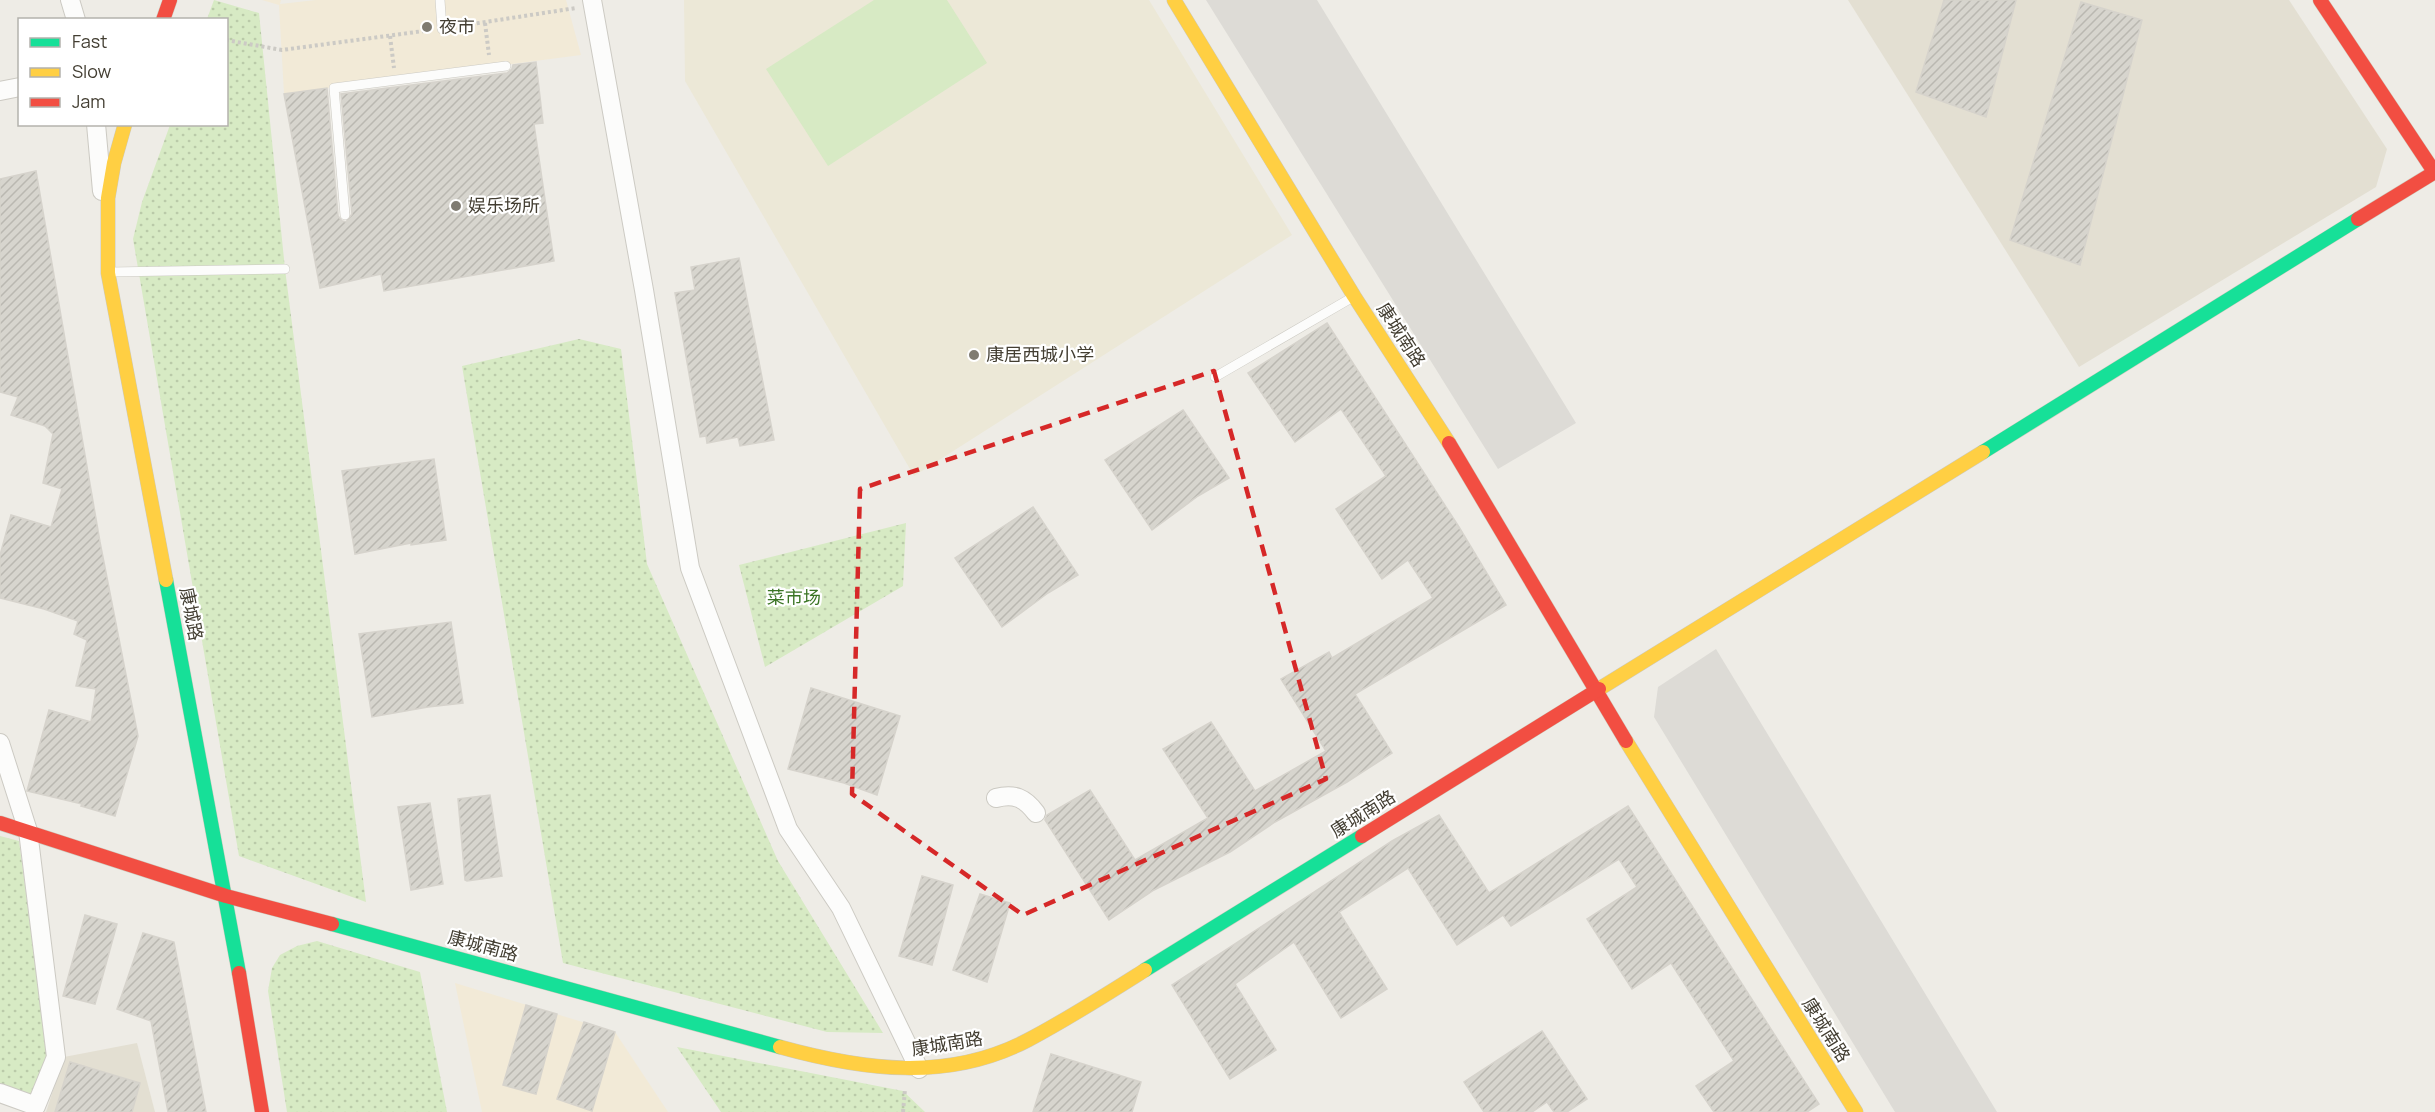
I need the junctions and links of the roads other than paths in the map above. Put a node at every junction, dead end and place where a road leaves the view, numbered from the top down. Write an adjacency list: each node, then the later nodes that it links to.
1 (70, 0): 7 (street)
2 (170, 0): 8 (street)
3 (440, 0): 9 (lane)
4 (592, 0): 29 (street)
5 (1174, 0): 20 (street, 康城南路)
6 (2320, 0): 15 (street)
7 (75, 18)
8 (164, 18)
9 (442, 29)
10 (506, 66): 16 (lane)
11 (18, 87): 12 (street)
12 (0, 91)
13 (96, 126): 17 (street)
14 (124, 126): 17 (street, 康城路)
15 (2435, 172): 22 (street)
16 (345, 215)
17 (106, 230): 19 (street, 康城路)
18 (285, 269): 19 (lane)
19 (108, 273): 28 (street, 康城路)
20 (1354, 296): 21 (lane); 22 (street, 康城南路)
21 (1215, 377)
22 (1595, 692): 29 (street, 康城南路); 33 (street, 康城南路)
23 (0, 743): 27 (street)
24 (996, 798): 25 (street)
25 (1036, 813)
26 (0, 823): 27 (street, 康城南路)
27 (28, 831): 28 (street, 康城南路); 31 (street)
28 (226, 896): 29 (street, 康城南路); 32 (street, 康城路)
29 (919, 1069)
30 (0, 1093): 31 (street)
31 (35, 1109)
32 (262, 1112)
33 (1856, 1112)

